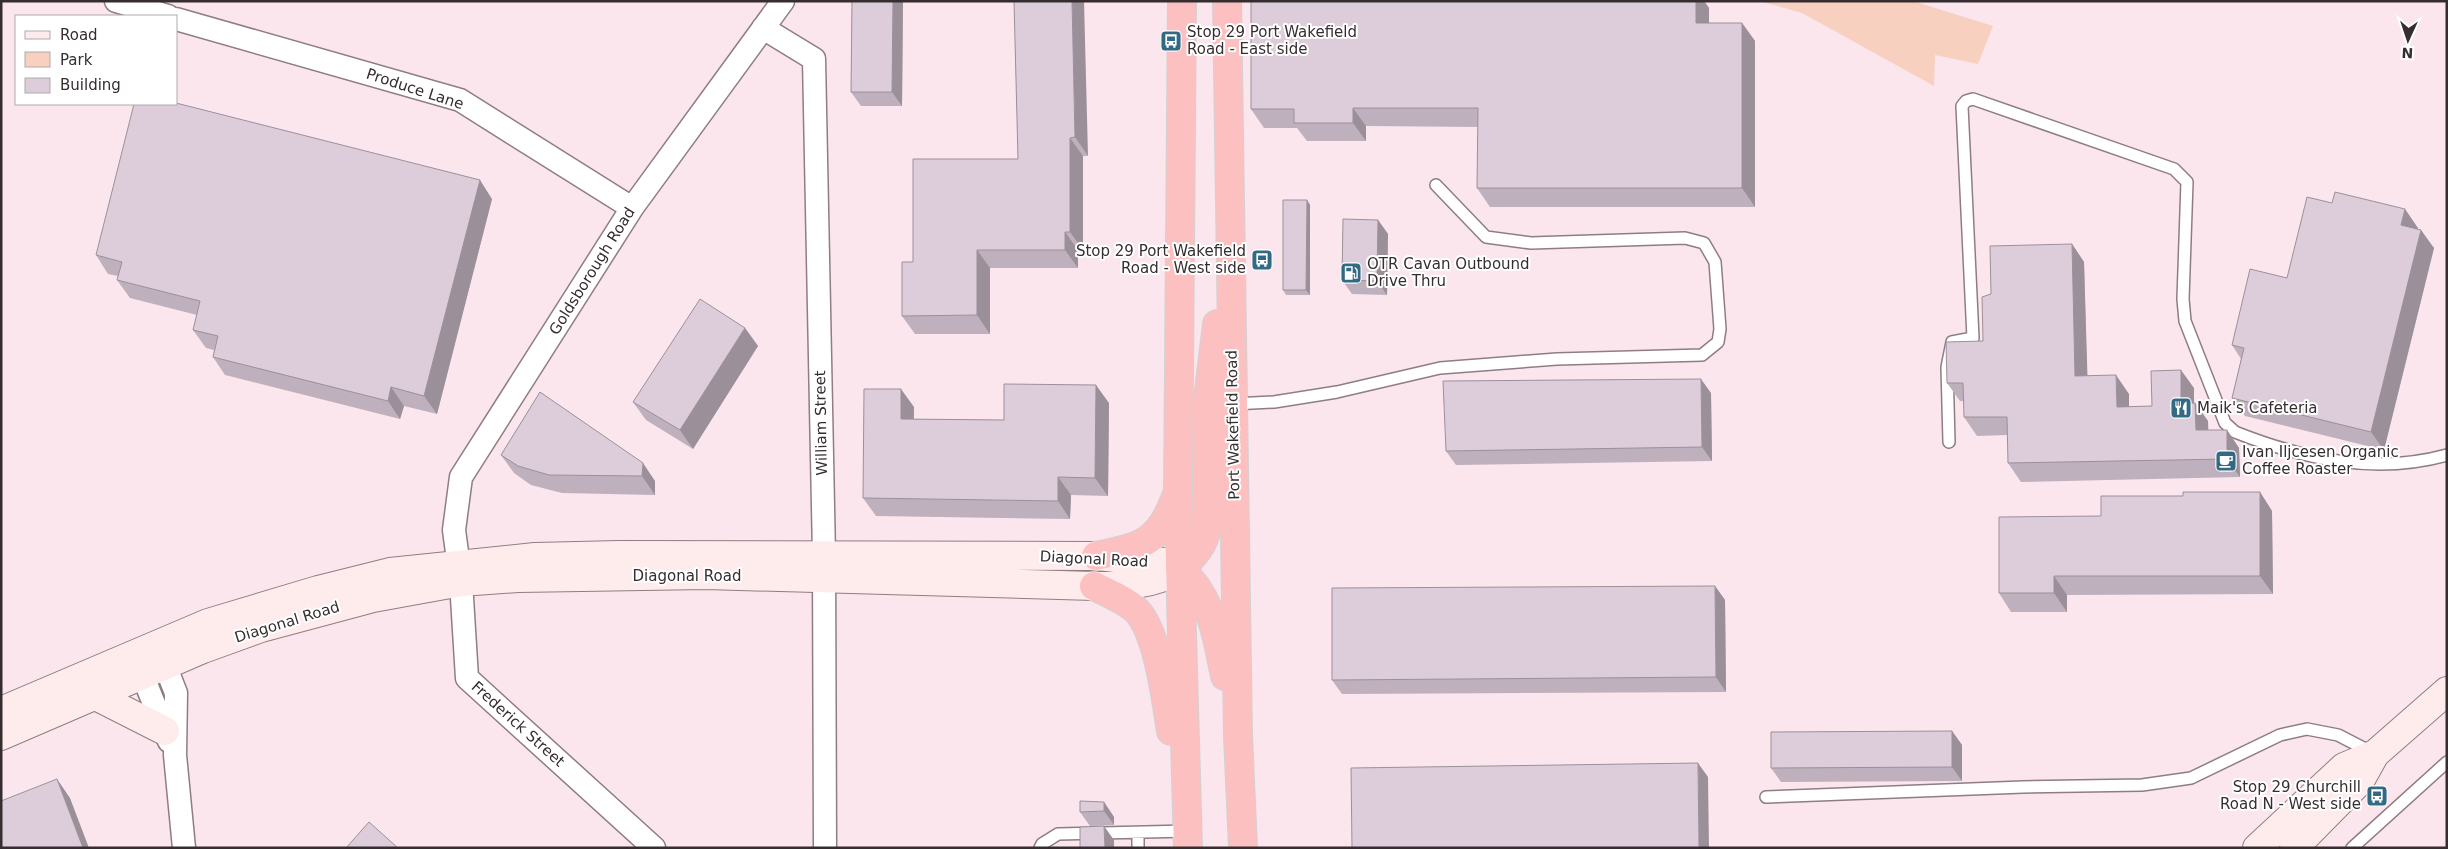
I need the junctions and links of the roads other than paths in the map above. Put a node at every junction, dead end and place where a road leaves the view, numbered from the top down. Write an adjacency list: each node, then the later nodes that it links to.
1 (116, 1): 5 (street)
2 (782, 1): 7 (street, Goldsborough Road)
3 (1182, 1): 14 (highway)
4 (1227, 1): 10 (highway, Port Wakefield Road)
5 (165, 15)
6 (178, 20): 9 (street, Produce Lane)
7 (763, 28): 9 (street, Goldsborough Road); 16 (street, William Street)
8 (1436, 185): 11 (lane)
9 (632, 208): 18 (street, Goldsborough Road)
10 (1229, 225): 11 (highway, Port Wakefield Road); 17 (highway)
11 (1232, 404): 26 (highway, Port Wakefield Road)
12 (1949, 442): 13 (lane)
13 (2447, 455)
14 (1178, 491): 15 (highway); 17 (highway)
15 (1096, 556): 16 (street, Diagonal Road); 17 (street, Diagonal Road)
16 (824, 567): 18 (street, Diagonal Road); 19 (street, Diagonal Road); 36 (street, William Street)
17 (1180, 569): 19 (street, Diagonal Road); 26 (highway); 32 (highway)
18 (460, 573): 20 (street, Diagonal Road); 35 (street, Frederick Street)
19 (1094, 586): 32 (highway)
20 (149, 660): 22 (street, Diagonal Road); 23 (street, Diagonal Road); 24 (street); 28 (street)
21 (2447, 691): 27 (street)
22 (94, 696): 24 (street); 25 (street, Diagonal Road)
23 (1, 711)
24 (165, 731): 28 (street)
25 (1, 736)
26 (1238, 736): 39 (highway, Port Wakefield Road)
27 (2375, 754): 30 (lane); 33 (street); 40 (street)
28 (175, 755): 34 (street)
29 (2447, 762): 41 (lane)
30 (1766, 798)
31 (1138, 833): 32 (lane); 37 (lane); 38 (lane)
32 (1188, 840)
33 (2307, 842)
34 (184, 848)
35 (654, 848)
36 (825, 848)
37 (1040, 848)
38 (1138, 848)
39 (1243, 848)
40 (2257, 848)
41 (2352, 848)

